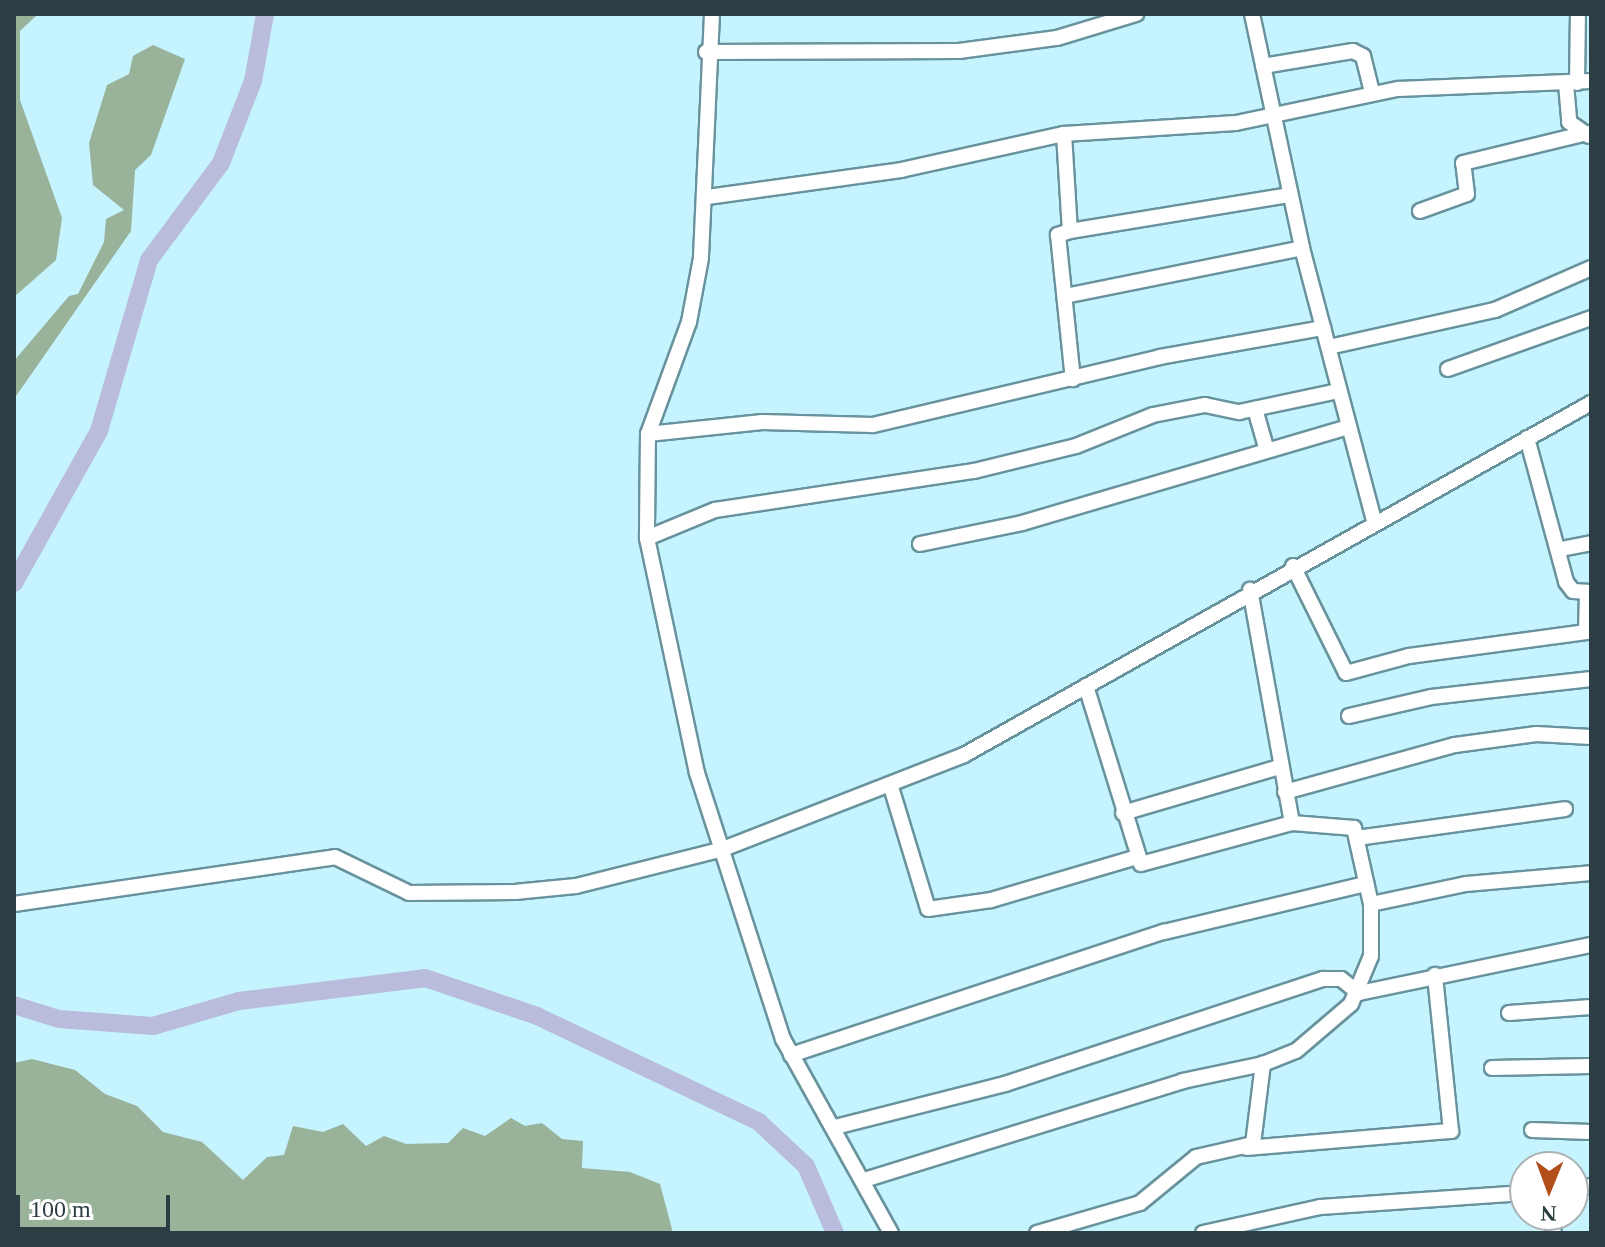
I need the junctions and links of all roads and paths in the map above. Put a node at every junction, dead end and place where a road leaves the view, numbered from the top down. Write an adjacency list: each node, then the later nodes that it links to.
1 (712, 14): 5 (street)
2 (1136, 14): 5 (street)
3 (1252, 14): 6 (street)
4 (1578, 14): 7 (street)
5 (706, 52): 13 (street)
6 (1263, 66): 8 (street); 9 (street)
7 (1578, 83): 8 (street); 11 (street)
8 (1372, 93): 9 (street)
9 (1272, 116): 10 (street); 12 (street)
10 (1064, 134): 13 (street); 15 (street)
11 (1589, 136): 14 (street)
12 (1290, 195): 15 (street); 16 (street)
13 (707, 197): 28 (street)
14 (1420, 211)
15 (1070, 231): 18 (street)
16 (1302, 248): 18 (street); 20 (street)
17 (1591, 268): 21 (street)
18 (1065, 296): 23 (street)
19 (1591, 318): 22 (street)
20 (1323, 328): 21 (street); 23 (street)
21 (1329, 347): 24 (street)
22 (1448, 369)
23 (1073, 379): 28 (street)
24 (1339, 391): 26 (street); 27 (street)
25 (1591, 403): 29 (street)
26 (1255, 409): 30 (street); 32 (street)
27 (1349, 427): 30 (street); 31 (street)
28 (648, 434): 32 (street)
29 (1527, 438): 31 (street); 35 (street)
30 (1266, 447): 34 (street)
31 (1374, 521): 36 (street)
32 (647, 538): 50 (street)
33 (1591, 543): 35 (street)
34 (920, 544)
35 (1561, 549): 38 (street)
36 (1293, 566): 37 (street); 38 (street)
37 (1250, 590): 40 (street); 43 (street)
38 (1589, 592)
39 (1591, 679): 41 (street)
40 (1086, 686): 44 (street); 47 (street)
41 (1349, 716)
42 (1591, 737): 45 (street)
43 (1279, 767): 45 (street); 47 (street)
44 (891, 787): 50 (street); 51 (street)
45 (1285, 792): 48 (street)
46 (1565, 809): 49 (street)
47 (1123, 813): 51 (street)
48 (1292, 823): 49 (street); 51 (street)
49 (1357, 838): 53 (street)
50 (723, 849): 54 (street); 61 (street)
51 (1137, 857)
52 (1591, 873): 55 (street)
53 (1366, 884): 55 (street); 61 (street)
54 (14, 904)
55 (1371, 904): 58 (street)
56 (1591, 945): 57 (street)
57 (1435, 975): 58 (street); 68 (street)
58 (1359, 993): 62 (street); 65 (street)
59 (1591, 1007): 60 (street)
60 (1509, 1013)
61 (791, 1055): 65 (street)
62 (1263, 1064): 68 (street); 69 (street)
63 (1591, 1066): 64 (street)
64 (1492, 1068)
65 (835, 1127): 69 (street)
66 (1532, 1130): 67 (street)
67 (1591, 1132)
68 (1247, 1148): 72 (street)
69 (864, 1180): 71 (street)
70 (1509, 1194): 73 (street)
71 (891, 1233)
72 (1037, 1233)
73 (1203, 1233)

